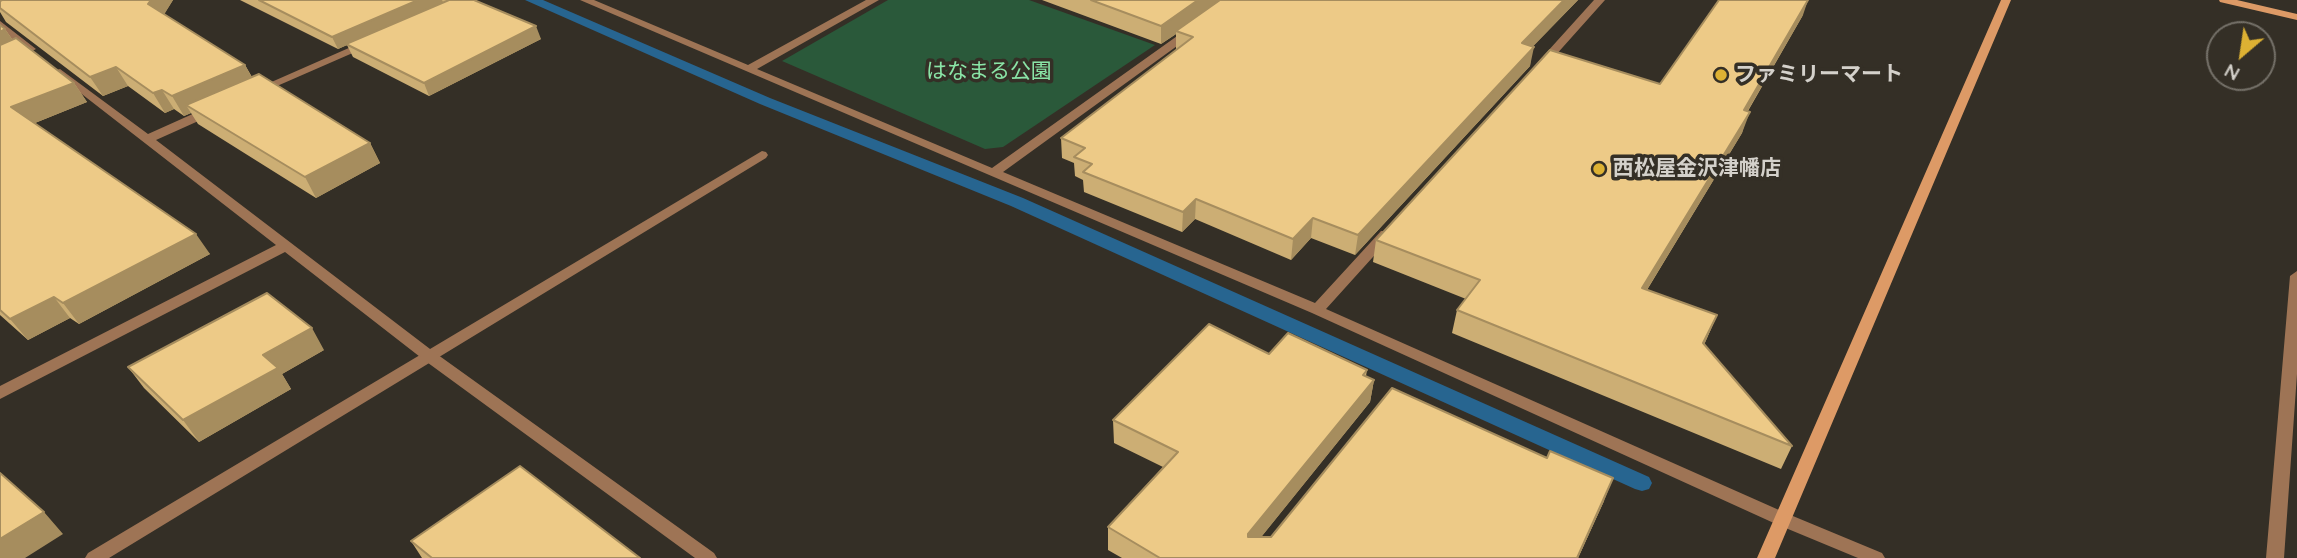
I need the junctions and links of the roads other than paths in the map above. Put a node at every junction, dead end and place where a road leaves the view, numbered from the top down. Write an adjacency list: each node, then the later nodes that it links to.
1 (584, 0): 14 (street)
2 (874, 0): 14 (street)
3 (1600, 0): 15 (street)
4 (2006, 0): 27 (street)
5 (2224, 0): 7 (street)
6 (12, 13): 8 (street)
7 (2297, 17)
8 (0, 18)
9 (0, 24): 12 (street)
10 (1202, 24): 20 (street)
11 (374, 40): 16 (street)
12 (40, 57): 13 (street); 18 (street)
13 (0, 65)
14 (748, 69): 20 (street)
15 (1534, 72)
16 (248, 95)
17 (222, 106): 18 (street)
18 (147, 139): 22 (street)
19 (762, 155): 25 (street)
20 (993, 173): 24 (street)
21 (1392, 227): 24 (street)
22 (287, 246): 25 (street); 26 (street)
23 (2297, 276): 32 (street)
24 (1317, 310): 27 (street)
25 (429, 356): 28 (street); 29 (street)
26 (0, 393)
27 (1782, 519): 30 (street); 31 (street)
28 (94, 558)
29 (708, 558)
30 (1766, 558)
31 (1876, 558)
32 (2275, 558)

